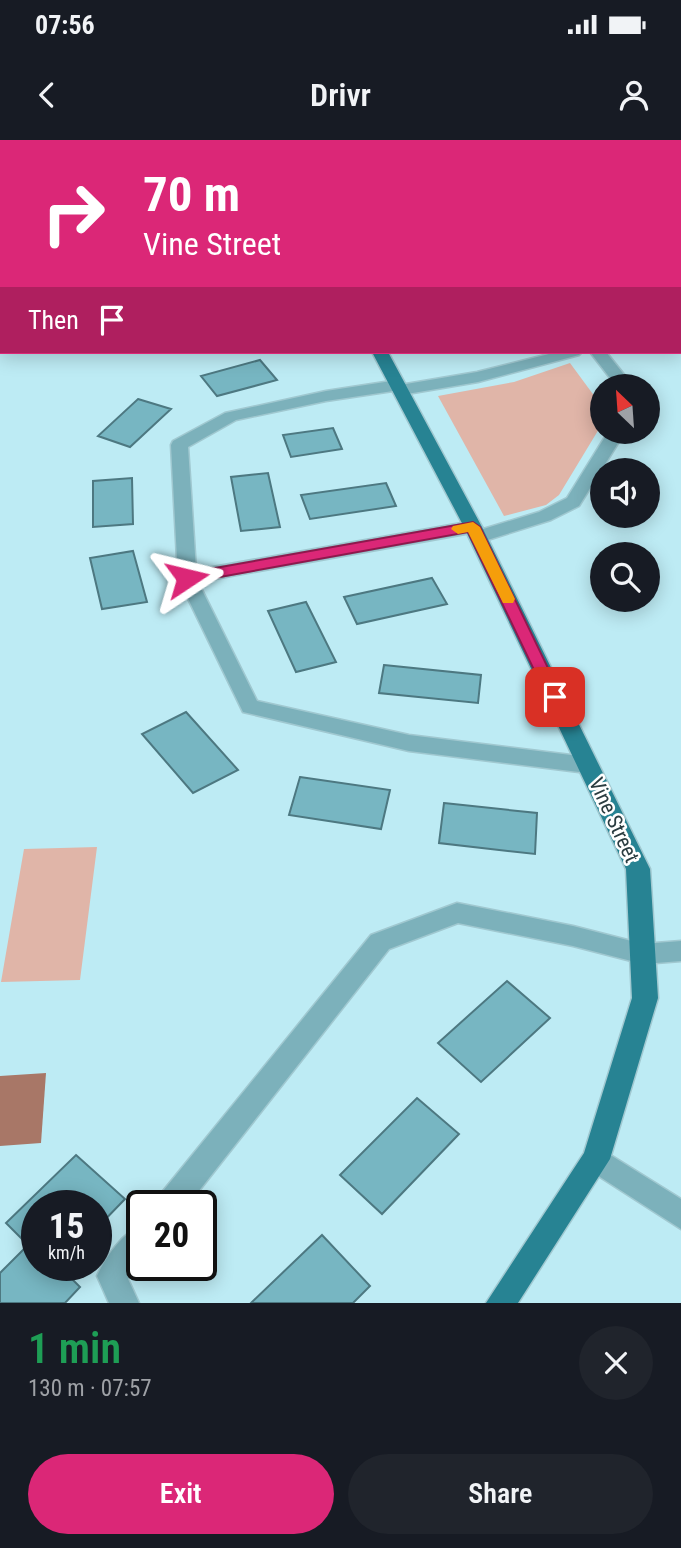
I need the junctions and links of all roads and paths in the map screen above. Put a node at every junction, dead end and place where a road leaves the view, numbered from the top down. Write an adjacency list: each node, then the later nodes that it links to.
1 (381, 354): 5 (main road, Vine Street)
2 (566, 354): 5 (street)
3 (600, 354): 4 (street)
4 (616, 374)
5 (400, 387): 7 (main road, Vine Street); 8 (street)
6 (609, 444): 7 (street)
7 (475, 532): 8 (street); 9 (main road, Vine Street)
8 (187, 578): 9 (street)
9 (587, 765): 11 (main road, Vine Street)
10 (681, 951): 11 (street)
11 (643, 954): 12 (main road, Vine Street); 13 (street)
12 (596, 1159): 14 (street); 17 (main road, Vine Street)
13 (182, 1190)
14 (681, 1215)
15 (126, 1259): 16 (street)
16 (124, 1303)
17 (501, 1303)

